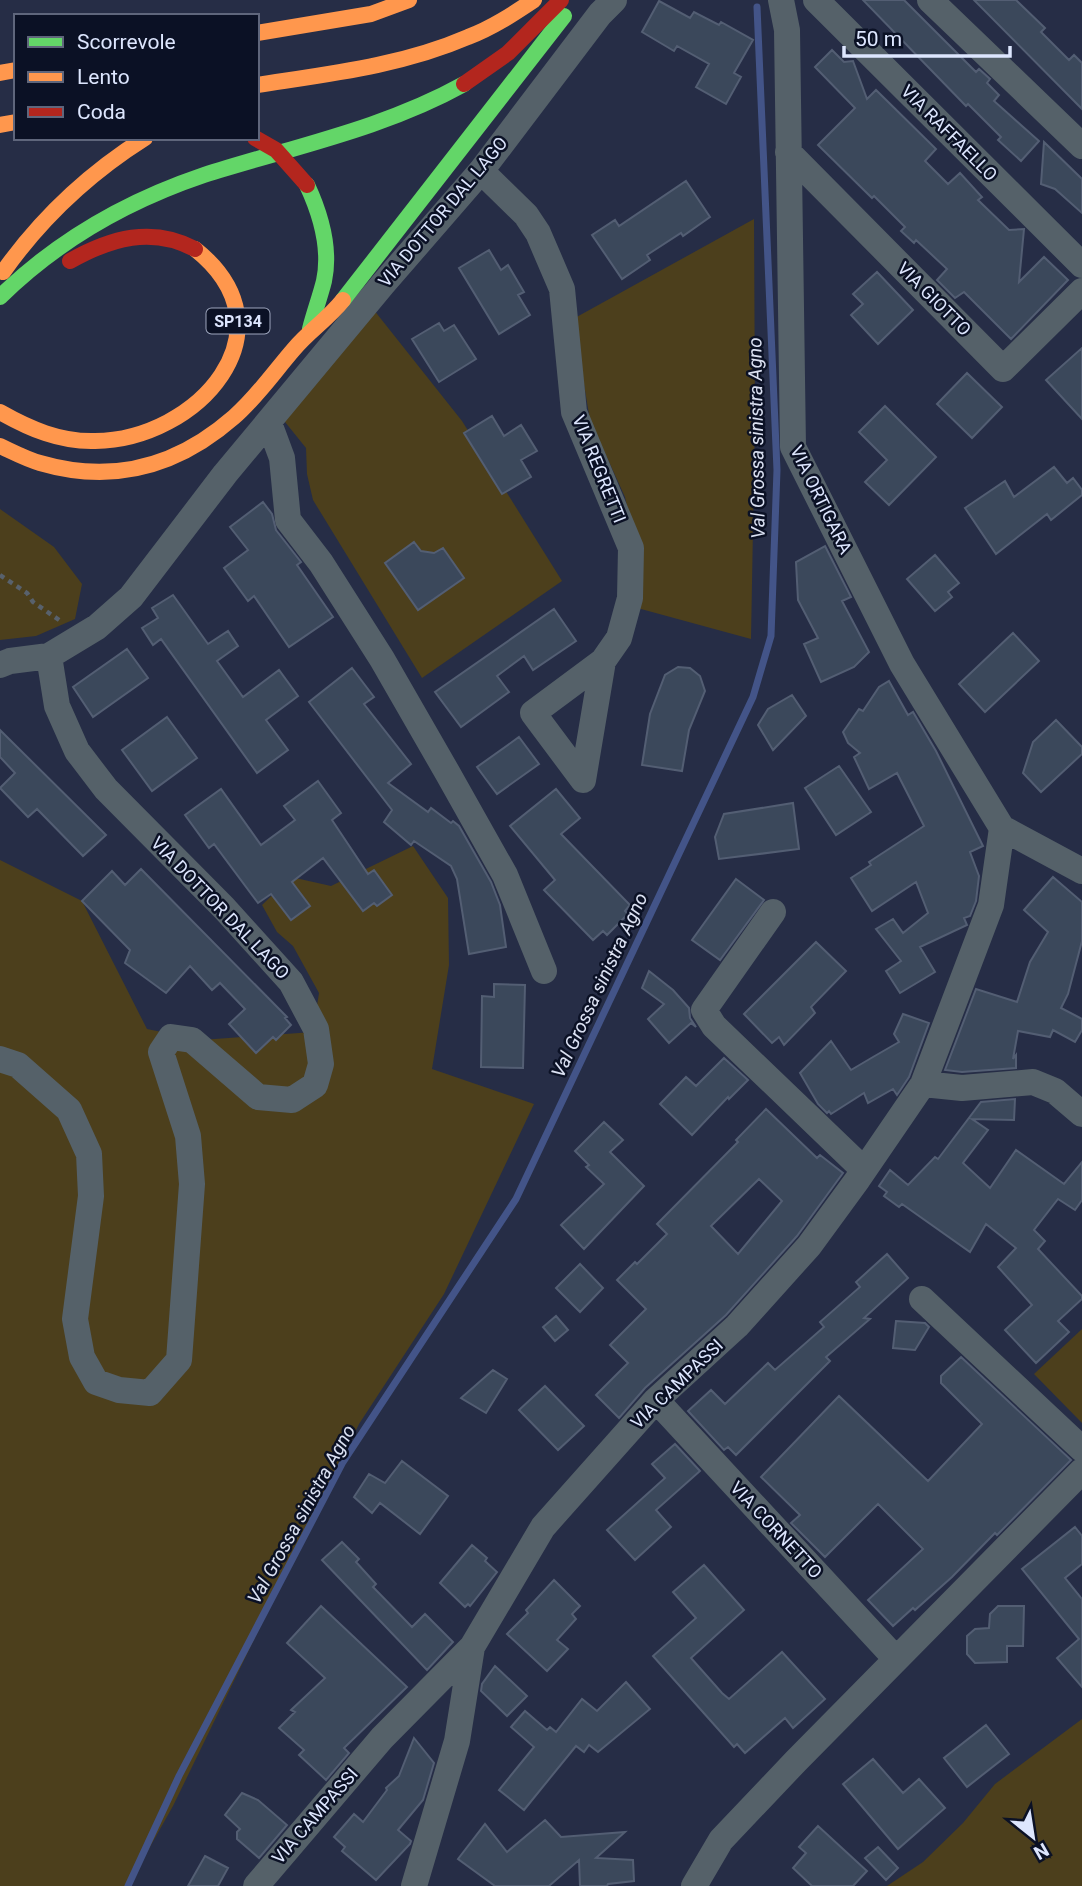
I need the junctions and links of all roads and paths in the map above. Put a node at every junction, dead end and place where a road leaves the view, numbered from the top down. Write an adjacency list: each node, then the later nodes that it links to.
1 (409, 0): 9 (main road)
2 (534, 0): 12 (main road)
3 (561, 0): 21 (main road)
4 (575, 0): 22 (main road)
5 (614, 0): 17 (street, VIA DOTTOR DAL LAGO)
6 (782, 0): 16 (street, VIA ORTIGARA)
7 (816, 0): 18 (street, VIA RAFFAELLO)
8 (930, 0): 15 (street)
9 (259, 33)
10 (0, 57): 11 (street)
11 (14, 68)
12 (259, 85)
13 (142, 140): 19 (main road)
14 (258, 140): 22 (main road, bridge)
15 (1082, 146)
16 (788, 152): 20 (street, VIA GIOTTO); 31 (street, VIA ORTIGARA)
17 (481, 171): 24 (street, VIA DOTTOR DAL LAGO); 29 (street, VIA REGRETTI)
18 (1082, 265)
19 (0, 276)
20 (1082, 291)
21 (5, 303): 23 (main road, SP134)
22 (310, 329): 25 (main road)
23 (0, 412)
24 (269, 422): 27 (street, VIA DOTTOR DAL LAGO); 34 (street)
25 (0, 446)
26 (0, 575): 27 (path)
27 (76, 640): 28 (street, VIA DOTTOR DAL LAGO)
28 (49, 656): 30 (street); 35 (street, VIA DOTTOR DAL LAGO)
29 (603, 661)
30 (0, 665)
31 (1002, 828): 32 (street); 36 (street, VIA CAMPASSI)
32 (1082, 871)
33 (773, 912): 38 (street)
34 (544, 971)
35 (0, 1059)
36 (923, 1084): 37 (street); 38 (street, VIA CAMPASSI)
37 (1082, 1114)
38 (864, 1170): 40 (street, VIA CAMPASSI)
39 (922, 1298): 41 (street)
40 (656, 1400): 43 (street, VIA CAMPASSI); 44 (street, VIA CORNETTO)
41 (1082, 1449)
42 (1078, 1487): 44 (street)
43 (472, 1647): 45 (street, VIA CAMPASSI); 46 (street)
44 (896, 1659): 47 (street)
45 (256, 1886)
46 (414, 1886)
47 (694, 1886)

